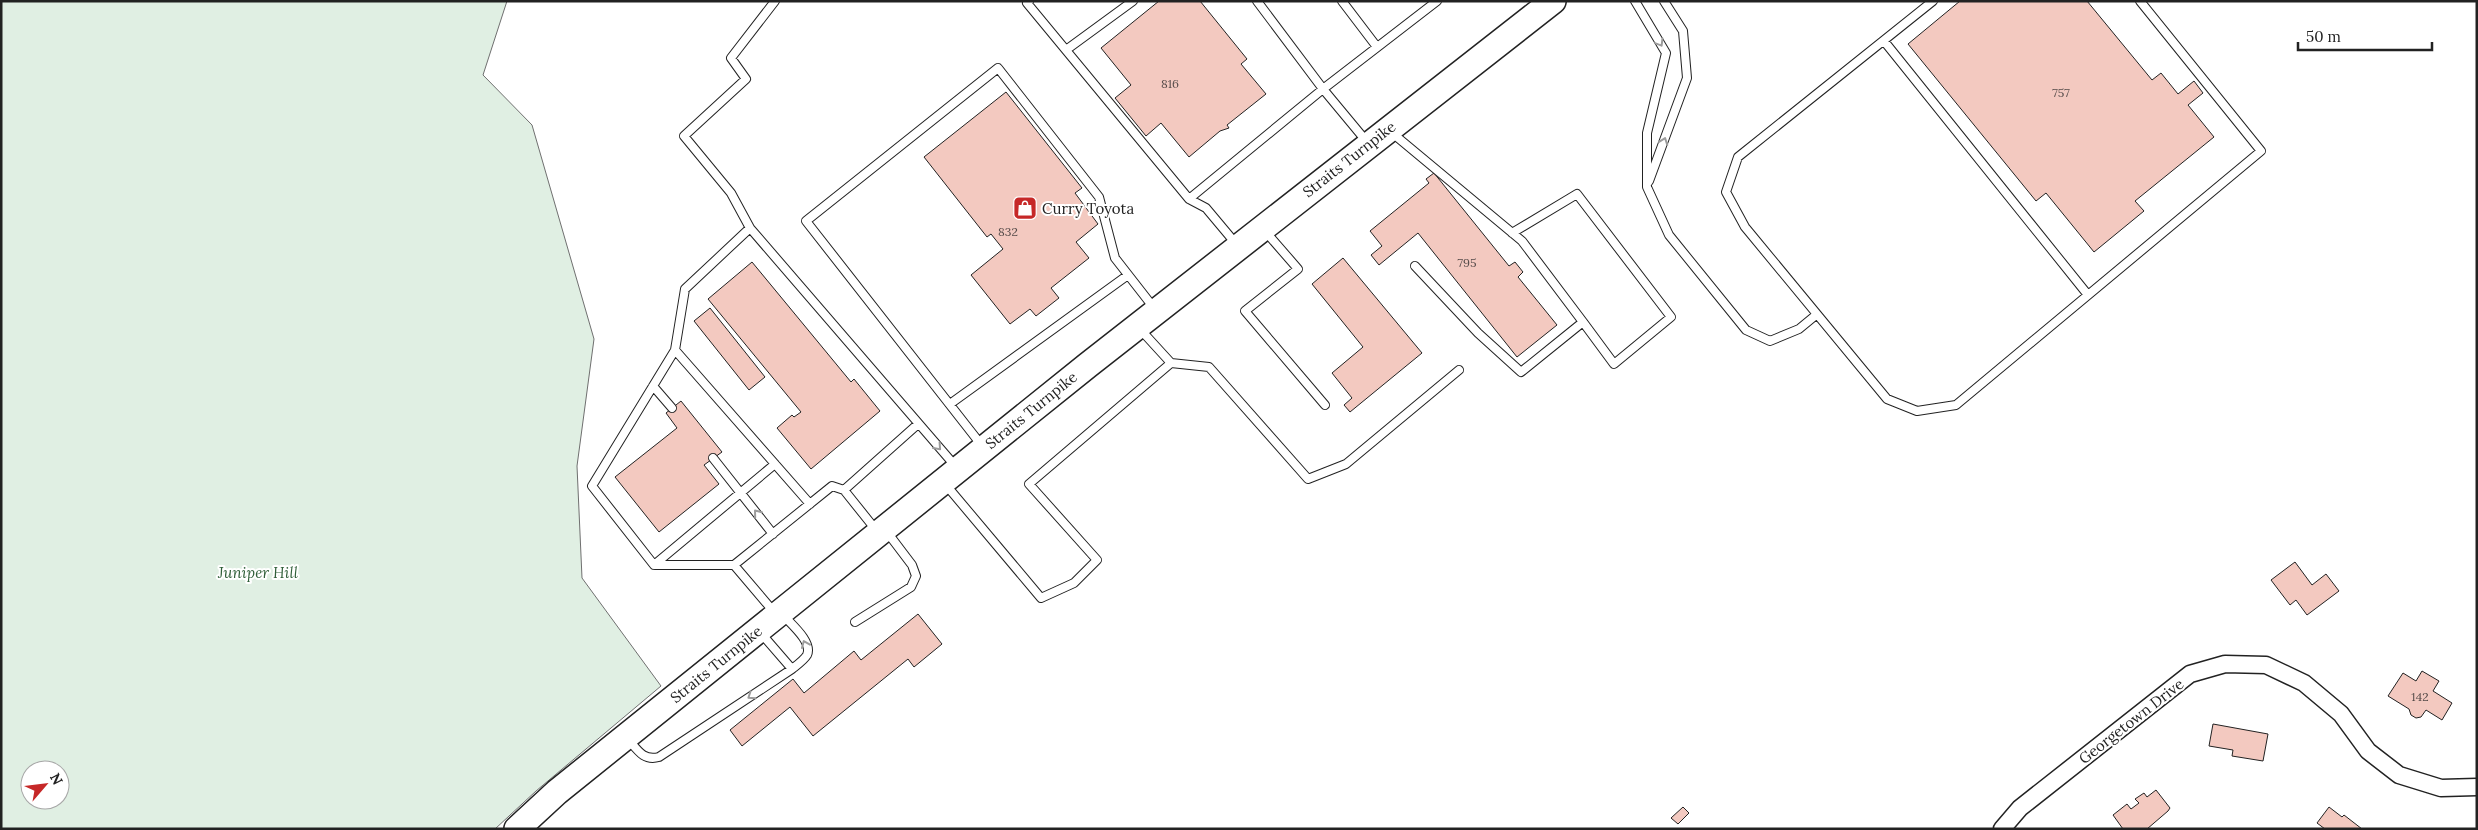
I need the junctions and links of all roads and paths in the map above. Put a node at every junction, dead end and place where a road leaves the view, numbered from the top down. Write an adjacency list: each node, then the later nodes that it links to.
1 (775, 1): 19 (lane)
2 (1029, 1): 14 (lane)
3 (1133, 1): 14 (lane)
4 (1257, 1): 15 (lane)
5 (1342, 1): 13 (lane)
6 (1436, 1): 13 (lane)
7 (1553, 1): 16 (main road, Straits Turnpike)
8 (1636, 1): 17 (lane, one-way to 17)
9 (1664, 1): 17 (lane, one-way to 9)
10 (1933, 1): 12 (lane)
11 (2140, 1): 25 (lane)
12 (1884, 41): 25 (lane); 26 (lane)
13 (1377, 47): 15 (lane)
14 (1066, 50): 18 (lane)
15 (1322, 89): 16 (lane); 18 (lane)
16 (1378, 137): 20 (main road, Straits Turnpike); 21 (lane)
17 (1647, 187): 26 (lane)
18 (1189, 200): 22 (lane)
19 (750, 228): 29 (lane); 36 (lane)
20 (1262, 228): 22 (main road, Straits Turnpike); 34 (lane)
21 (1512, 233): 28 (lane); 28 (lane)
22 (1238, 246): 27 (main road, Straits Turnpike)
23 (1415, 266): 28 (lane)
24 (1128, 275): 27 (lane); 33 (lane); 33 (lane)
25 (2088, 295): 26 (lane)
26 (1816, 315)
27 (1147, 319): 30 (lane); 37 (main road, Straits Turnpike)
28 (1583, 322)
29 (675, 350): 32 (lane); 39 (lane)
30 (1170, 363): 31 (lane); 40 (lane)
31 (1459, 370)
32 (653, 386): 35 (lane); 46 (lane)
33 (950, 404): 37 (lane)
34 (1325, 405)
35 (672, 408)
36 (918, 424): 40 (lane, one-way to 40); 41 (lane)
37 (984, 448): 40 (main road, Straits Turnpike)
38 (713, 458): 42 (lane)
39 (775, 464): 42 (lane); 43 (lane)
40 (951, 475): 44 (main road, Straits Turnpike)
41 (844, 490): 43 (lane); 44 (lane)
42 (741, 493): 45 (lane, one-way to 42); 46 (lane)
43 (810, 504): 45 (lane)
44 (881, 531): 48 (main road, Straits Turnpike); 49 (lane)
45 (774, 534): 47 (lane)
46 (654, 566): 47 (lane)
47 (734, 566): 48 (lane)
48 (772, 619): 50 (lane); 50 (lane, one-way to 48); 51 (main road, Straits Turnpike)
49 (855, 622)
50 (792, 668): 51 (lane, one-way to 51)
51 (626, 737): 53 (main road, Straits Turnpike)
52 (2477, 787): 54 (street, Georgetown Drive)
53 (517, 829)
54 (2002, 829)

